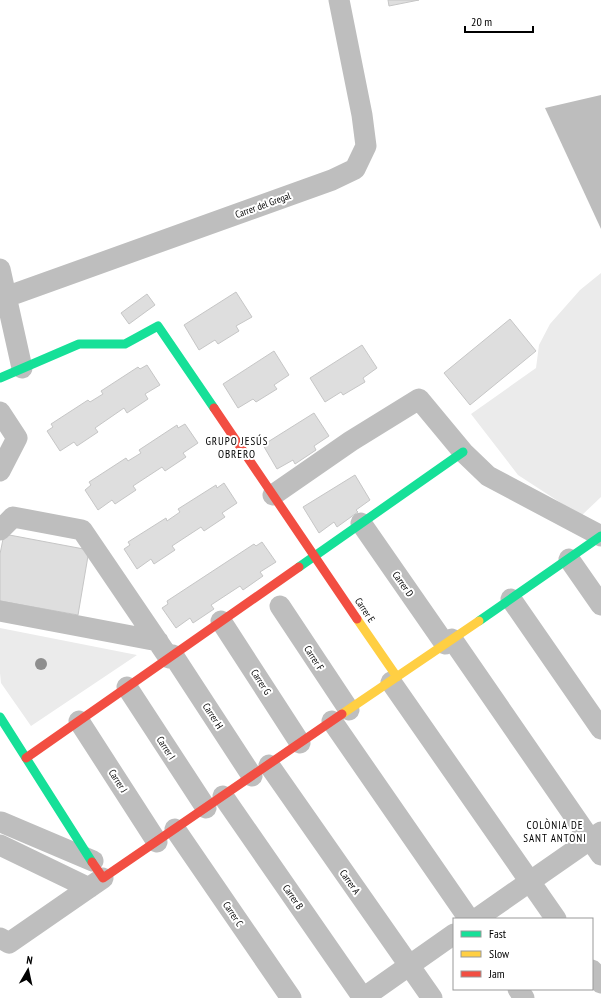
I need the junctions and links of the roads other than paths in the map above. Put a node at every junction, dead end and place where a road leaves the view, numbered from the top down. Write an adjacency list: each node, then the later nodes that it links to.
1 (339, 0): 3 (street, Carrer del Gregal)
2 (0, 269): 3 (street)
3 (5, 305): 4 (street)
4 (22, 368): 5 (street); 9 (street, Carrer E)
5 (0, 378)
6 (0, 412): 8 (street)
7 (463, 452): 9 (street); 10 (street); 12 (street)
8 (0, 471)
9 (273, 495): 13 (street, Carrer E)
10 (361, 524): 13 (street); 20 (street, Carrer D)
11 (0, 530): 21 (street, Carrer H)
12 (601, 536): 14 (street)
13 (314, 556): 19 (street); 22 (street, Carrer E)
14 (569, 559): 15 (street); 16 (street)
15 (511, 599): 20 (street); 27 (street)
16 (601, 604)
17 (280, 606): 24 (street, Carrer F)
18 (0, 611): 21 (street)
19 (221, 621): 21 (street); 28 (street, Carrer G)
20 (449, 642): 22 (street); 36 (street, Carrer D)
21 (167, 651): 23 (street); 30 (street, Carrer H)
22 (394, 679): 24 (street); 39 (street)
23 (127, 687): 26 (street); 32 (street, Carrer I)
24 (341, 716): 28 (street); 40 (street, Carrer F)
25 (0, 717): 29 (street)
26 (79, 721): 29 (street); 35 (street, Carrer J)
27 (601, 729)
28 (300, 743): 30 (street)
29 (26, 758): 38 (street)
30 (260, 771): 31 (street); 45 (street, Carrer A)
31 (223, 796): 32 (street); 49 (street, Carrer B)
32 (206, 808): 34 (street)
33 (0, 820): 38 (street)
34 (176, 829): 35 (street); 48 (street, Carrer C)
35 (157, 842): 38 (street)
36 (597, 842): 39 (street)
37 (3, 851): 38 (street)
38 (95, 876): 44 (street)
39 (530, 881): 41 (street); 42 (street)
40 (468, 918)
41 (477, 918)
42 (555, 918)
43 (453, 935): 45 (street)
44 (0, 938)
45 (409, 966): 49 (street); 50 (street, Carrer A)
46 (593, 971): 47 (street)
47 (601, 983)
48 (291, 998)
49 (363, 998)
50 (432, 998)

